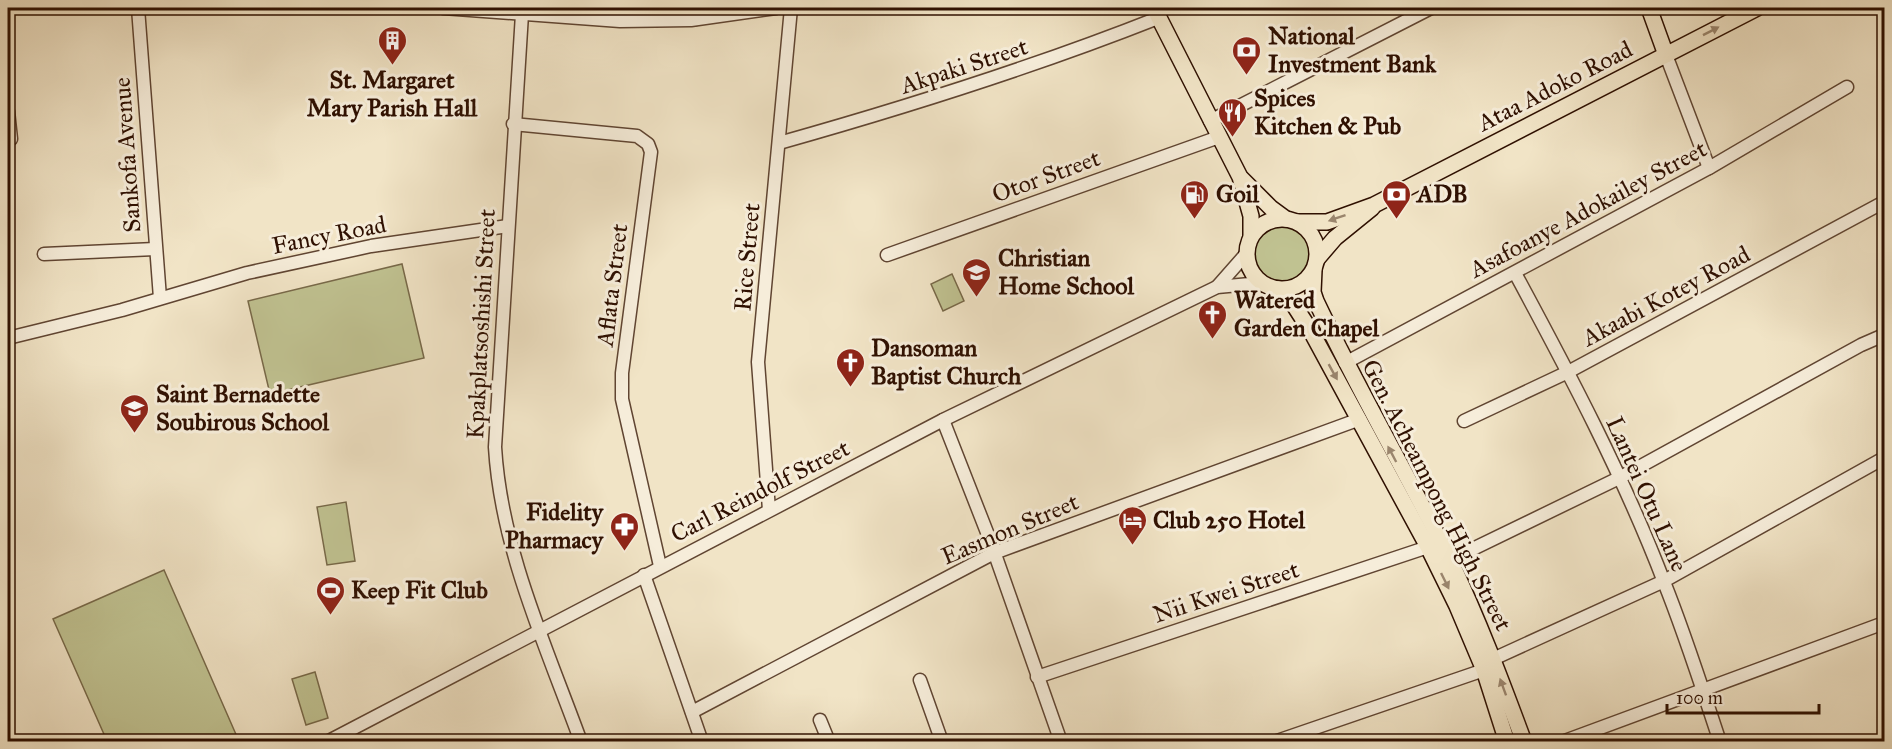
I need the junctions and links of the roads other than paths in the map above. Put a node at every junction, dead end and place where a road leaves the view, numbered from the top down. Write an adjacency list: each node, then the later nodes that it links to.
1 (138, 8): 27 (street, Sankofa Avenue)
2 (443, 8): 10 (street)
3 (683, 8): 11 (street)
4 (776, 8): 11 (street)
5 (791, 8): 19 (street, Rice Street)
6 (1431, 8): 15 (street)
7 (1649, 8): 12 (main road)
8 (1757, 8): 12 (main road, Ataa Adoko Road, one-way to 8)
9 (1156, 13): 15 (main road); 19 (street, Akpaki Street)
10 (522, 14): 11 (street); 16 (street, Kpakplatsoshishi Street)
11 (696, 20)
12 (1666, 55): 20 (street); 23 (main road, Ataa Adoko Road)
13 (1847, 87): 20 (street, Asafoanye Adokailey Street)
14 (8, 111): 18 (street)
15 (1210, 121): 17 (main road)
16 (513, 124): 25 (street, Kpakplatsoshishi Street); 50 (street, Aflata Street)
17 (1219, 137): 21 (main road); 30 (street, Otor Street)
18 (11, 139)
19 (779, 143): 46 (street, Rice Street)
20 (1709, 168): 32 (street, Asafoanye Adokailey Street)
21 (1240, 177): 24 (main road); 26 (main road)
22 (1884, 202): 40 (street, Akaabi Kotey Road)
23 (1374, 205): 24 (main road, Ataa Adoko Road, one-way to 24); 31 (main road, Ataa Adoko Road)
24 (1292, 221): 26 (main road); 31 (main road)
25 (508, 226): 36 (street, Fancy Road); 54 (street, Kpakplatsoshishi Street)
26 (1251, 236): 29 (main road)
27 (155, 249): 28 (street); 36 (street, Sankofa Avenue)
28 (44, 254)
29 (1246, 254): 33 (main road); 34 (street, Carl Reindolf Street)
30 (887, 255)
31 (1315, 264): 35 (main road); 39 (main road, Gen. Acheampong High Street)
32 (1515, 273): 39 (street, Asafoanye Adokailey Street); 40 (street, Lantei Otu Lane)
33 (1261, 283): 34 (street, Carl Reindolf Street); 35 (main road)
34 (1217, 287): 42 (street, Carl Reindolf Street)
35 (1278, 289): 41 (main road, Gen. Acheampong High Street, one-way to 41)
36 (160, 298): 38 (street, Fancy Road)
37 (1884, 335): 45 (street)
38 (8, 338)
39 (1345, 363): 49 (main road, Gen. Acheampong High Street, one-way to 39)
40 (1568, 372): 43 (street, Akaabi Kotey Road); 45 (street, Lantei Otu Lane)
41 (1360, 419): 47 (main road, Gen. Acheampong High Street); 48 (street, Easmon Street)
42 (943, 420): 46 (street, Carl Reindolf Street); 48 (street)
43 (1464, 421)
44 (1884, 458): 52 (street)
45 (1619, 478): 49 (street); 52 (street, Lantei Otu Lane)
46 (769, 510): 50 (street, Carl Reindolf Street)
47 (1428, 547): 55 (main road, Gen. Acheampong High Street, one-way to 55); 56 (street, Nii Kwei Street)
48 (994, 553): 56 (street); 59 (street, Easmon Street)
49 (1449, 560): 55 (main road, Gen. Acheampong High Street)
50 (660, 566): 51 (street, Carl Reindolf Street)
51 (644, 575): 54 (street, Carl Reindolf Street); 59 (street)
52 (1664, 581): 55 (street); 58 (street, Lantei Otu Lane)
53 (1884, 623): 58 (street)
54 (540, 630): 61 (street, Carl Reindolf Street); 62 (street, Kpakplatsoshishi Street)
55 (1488, 665): 67 (street); 68 (main road, Gen. Acheampong High Street); 69 (main road, Gen. Acheampong High Street, one-way to 55)
56 (1037, 677): 66 (street)
57 (920, 680): 65 (street)
58 (1702, 689): 70 (street); 71 (street, Lantei Otu Lane)
59 (692, 712): 63 (street)
60 (820, 720): 64 (street)
61 (328, 741)
62 (581, 741)
63 (702, 741)
64 (829, 741)
65 (942, 741)
66 (1061, 741)
67 (1274, 741)
68 (1507, 741)
69 (1524, 741)
70 (1562, 741)
71 (1720, 741)

